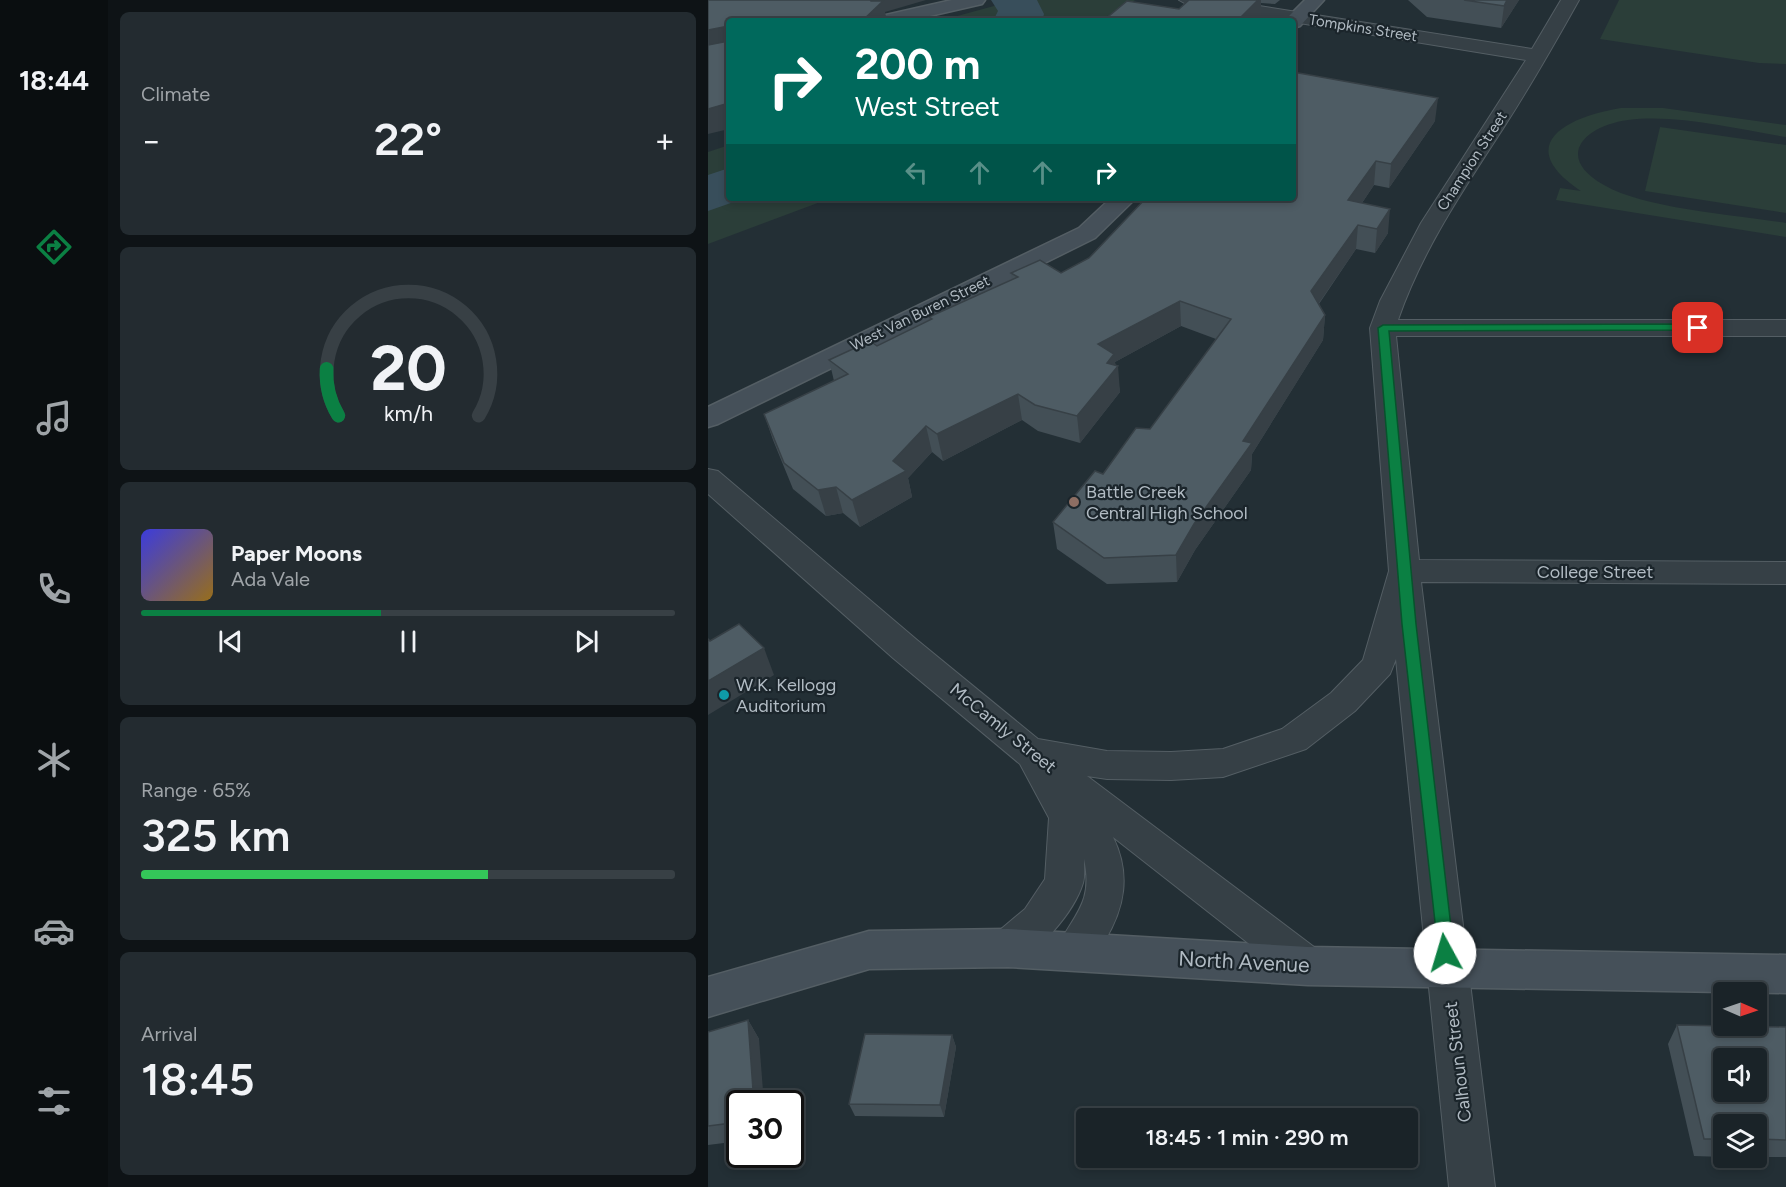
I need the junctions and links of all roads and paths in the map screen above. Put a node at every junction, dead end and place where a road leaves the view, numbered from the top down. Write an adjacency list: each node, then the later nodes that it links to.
1 (1188, 0): 6 (street, Tompkins Street)
2 (1315, 0): 7 (street)
3 (1570, 0): 8 (street, Champion Street)
4 (967, 1): 5 (street)
5 (896, 18)
6 (1285, 18)
7 (1296, 20): 8 (street, Tompkins Street)
8 (1538, 56): 10 (street, Champion Street)
9 (1121, 201): 12 (street, West Van Buren Street)
10 (1383, 328): 11 (street); 14 (street, Calhoun Street)
11 (1786, 328)
12 (708, 418)
13 (708, 478): 16 (street, McCamly Street)
14 (1404, 571): 15 (street, College Street); 16 (street); 21 (street, Calhoun Street)
15 (1786, 573)
16 (1029, 751): 17 (street); 20 (street, McCamly Street)
17 (1067, 817): 18 (street); 19 (street)
18 (1008, 948): 19 (street, North Avenue); 23 (street, North Avenue)
19 (1075, 952): 20 (street, North Avenue)
20 (1308, 966): 21 (street, North Avenue)
21 (1447, 969): 22 (street, North Avenue); 24 (street, Calhoun Street)
22 (1786, 974)
23 (708, 997)
24 (1472, 1187)

